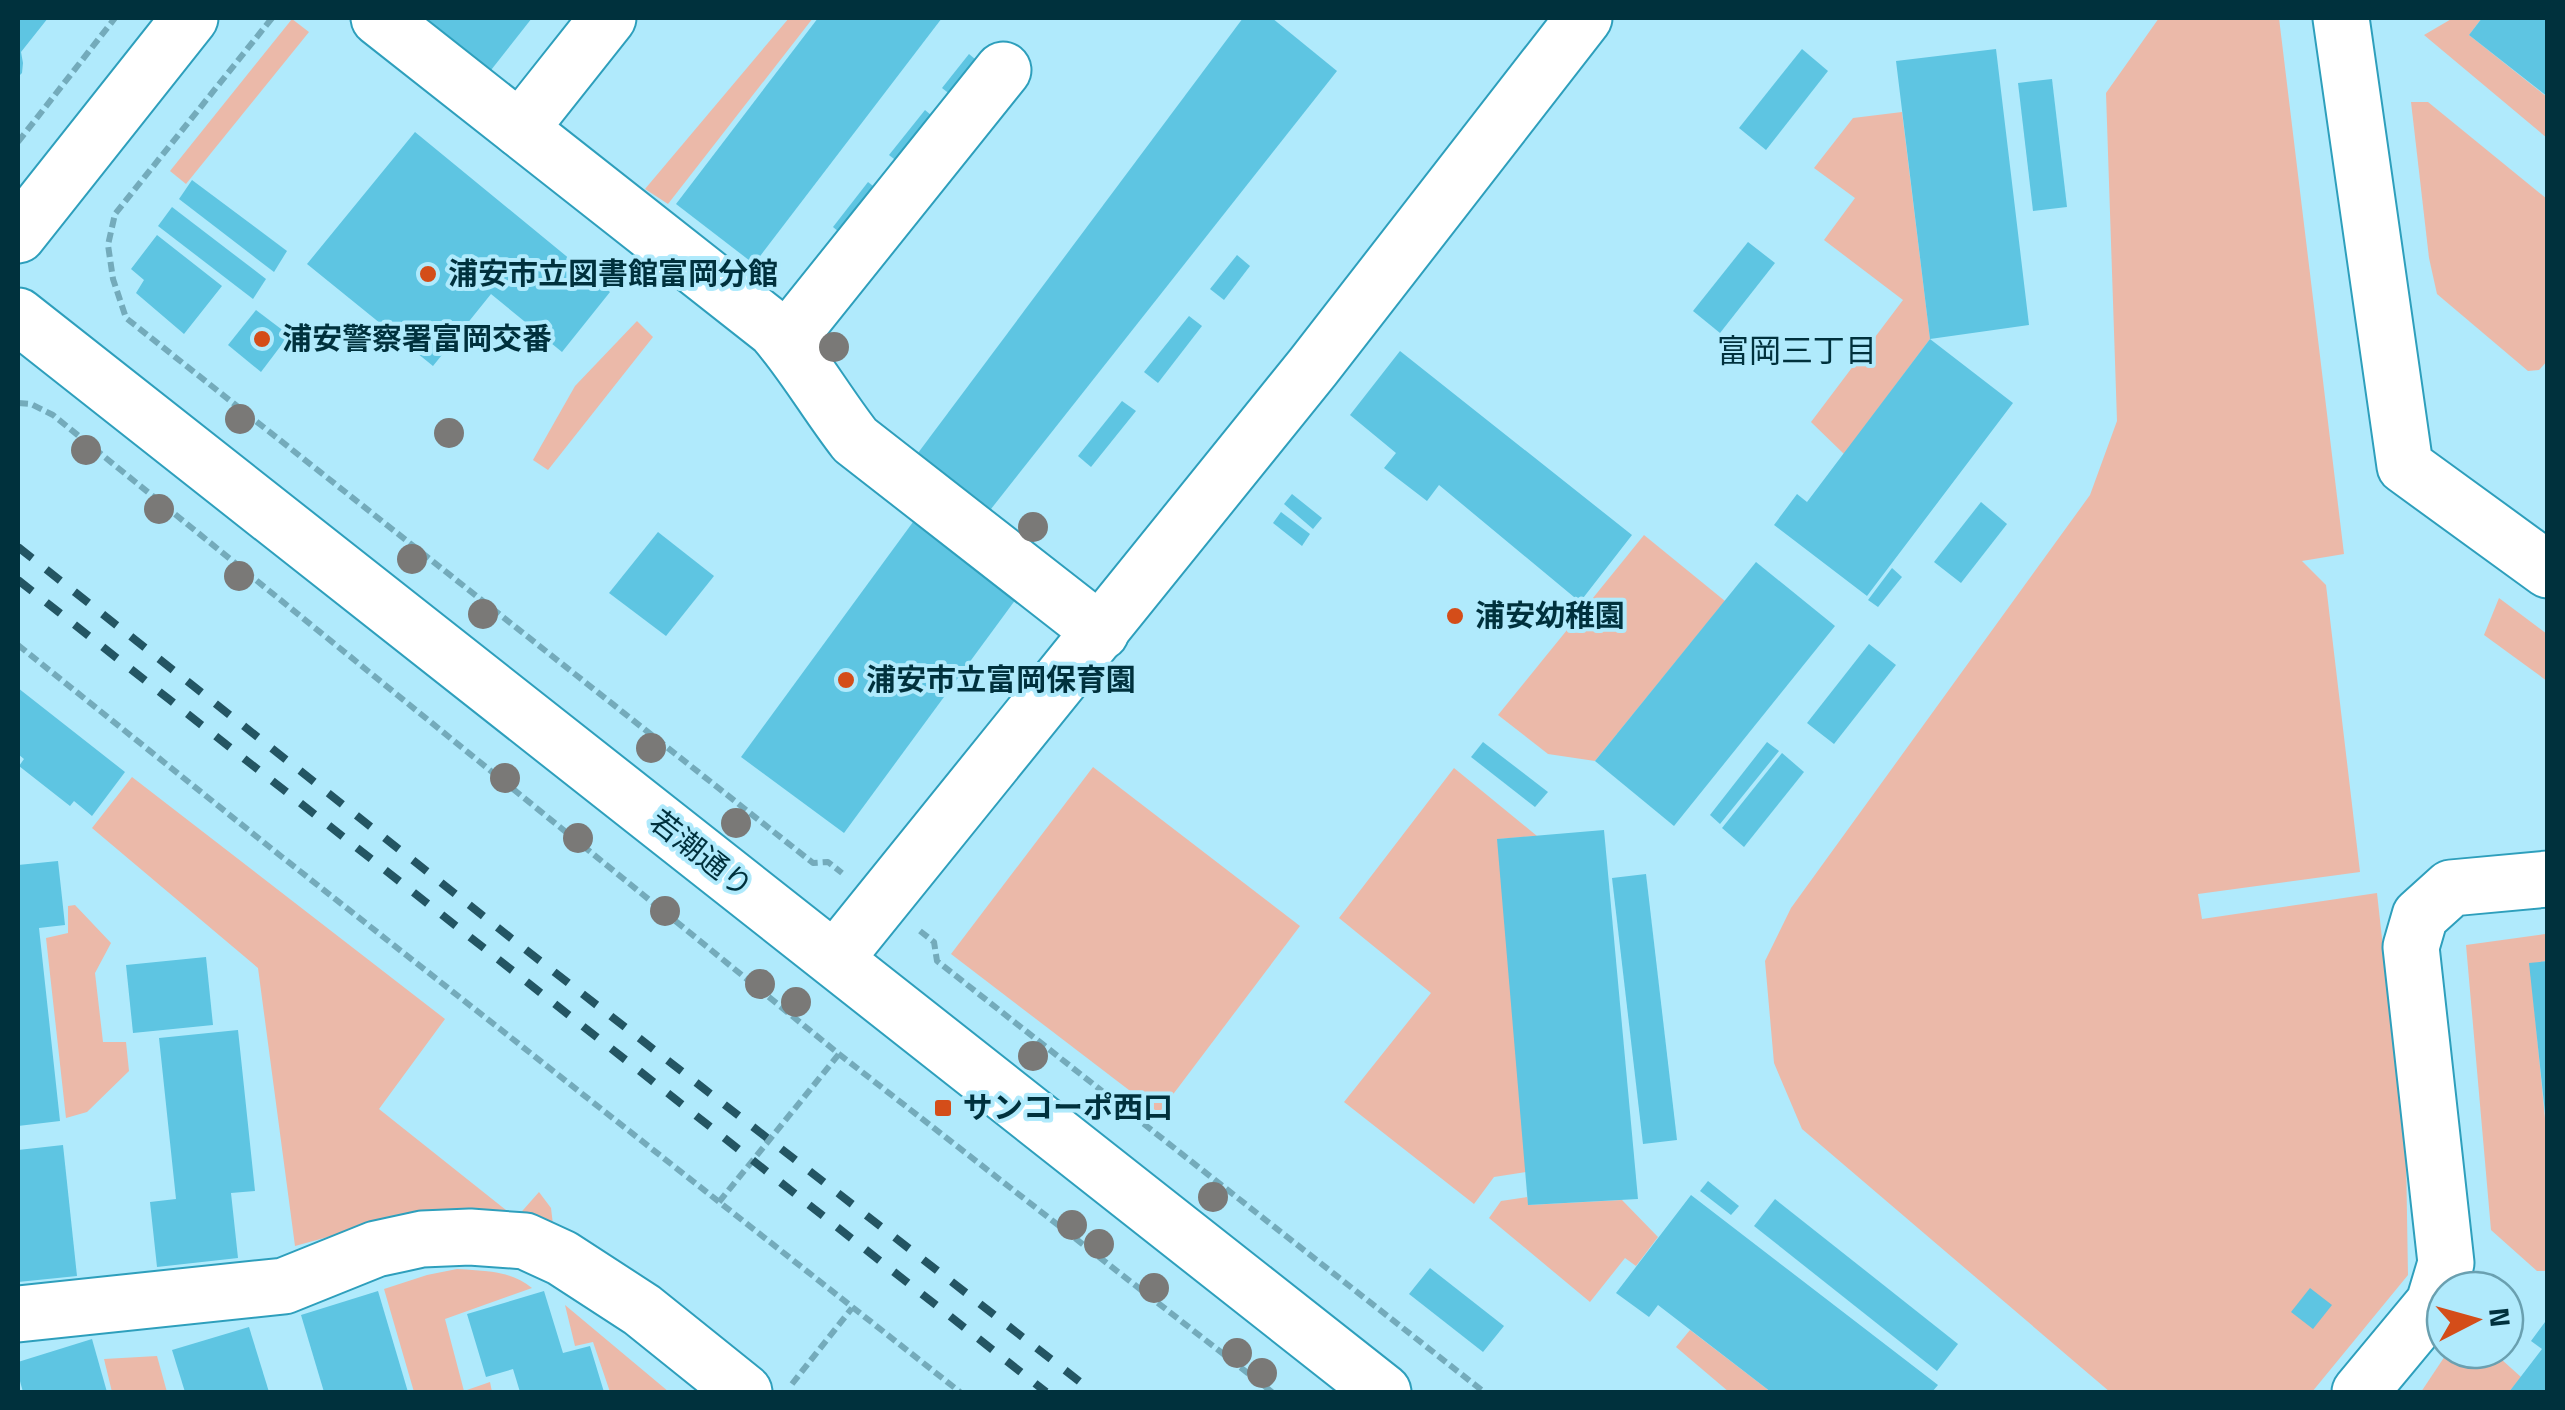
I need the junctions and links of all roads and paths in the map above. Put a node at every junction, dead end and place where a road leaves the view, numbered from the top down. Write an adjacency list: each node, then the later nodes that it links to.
1 (116, 18): 10 (path)
2 (190, 18): 11 (street)
3 (272, 18): 19 (path)
4 (379, 18): 9 (street)
5 (608, 18): 9 (street)
6 (1584, 18): 16 (street)
7 (2341, 18): 15 (street)
8 (1004, 70): 13 (street)
9 (520, 129): 13 (street)
10 (18, 142)
11 (18, 235)
12 (18, 316): 20 (street, 若潮通り)
13 (785, 342): 16 (street)
14 (18, 403): 21 (path)
15 (2548, 570)
16 (1101, 632): 19 (street)
17 (18, 646): 22 (path)
18 (2548, 879): 31 (street)
19 (881, 902): 20 (street); 30 (path)
20 (835, 959): 29 (street, 若潮通り)
21 (839, 1054): 22 (path); 28 (path)
22 (719, 1202): 23 (path)
23 (852, 1308): 26 (path); 27 (path)
24 (18, 1314): 25 (street)
25 (744, 1392)
26 (785, 1392)
27 (960, 1392)
28 (1272, 1392)
29 (1384, 1392)
30 (1484, 1392)
31 (2360, 1392)

